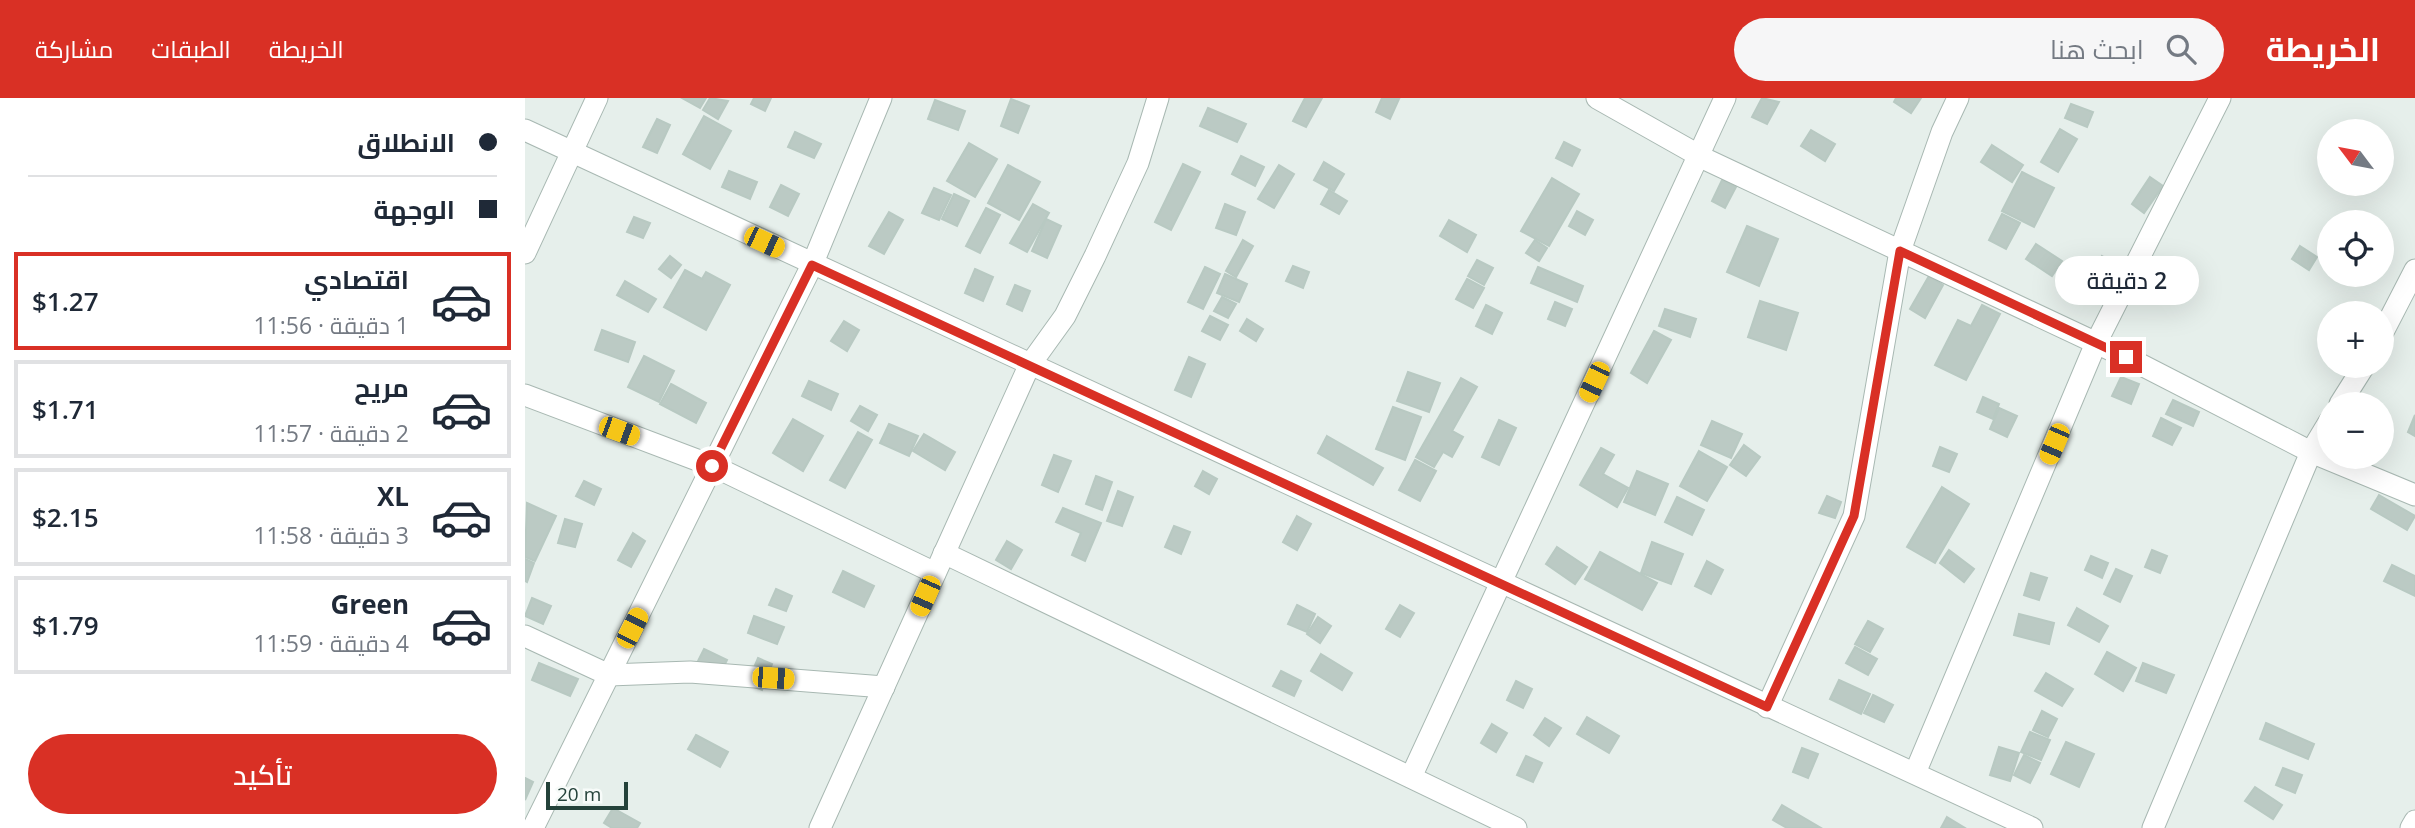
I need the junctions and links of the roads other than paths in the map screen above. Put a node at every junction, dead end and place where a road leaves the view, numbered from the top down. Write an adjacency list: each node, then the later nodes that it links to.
1 (597, 98): 9 (street)
2 (881, 98): 13 (street)
3 (1158, 98): 17 (street)
4 (1597, 98): 10 (street)
5 (1725, 98): 10 (street)
6 (1958, 98): 11 (street)
7 (2220, 98): 16 (street)
8 (525, 131): 9 (street)
9 (572, 152): 12 (street); 13 (street)
10 (1699, 155): 11 (street); 25 (street)
11 (1900, 251): 16 (street); 29 (street)
12 (525, 253)
13 (812, 265): 17 (street); 21 (street)
14 (2415, 270): 15 (street)
15 (2394, 311)
16 (2097, 344): 20 (street); 30 (street)
17 (1029, 366): 23 (street); 25 (street)
18 (525, 395): 21 (street)
19 (2317, 442): 20 (street)
20 (2311, 452): 22 (street); 37 (street)
21 (712, 466): 24 (street); 27 (street)
22 (2415, 495)
23 (944, 553): 24 (street); 31 (street)
24 (935, 573): 28 (street)
25 (1500, 584): 29 (street); 31 (street)
26 (525, 636): 27 (street)
27 (609, 675): 28 (street); 33 (street)
28 (884, 687): 34 (street)
29 (1767, 707): 30 (street)
30 (1915, 773): 36 (street)
31 (1411, 777): 35 (street)
32 (2415, 821): 38 (street)
33 (533, 828)
34 (820, 828)
35 (1516, 828)
36 (2032, 828)
37 (2153, 828)
38 (2411, 828)

